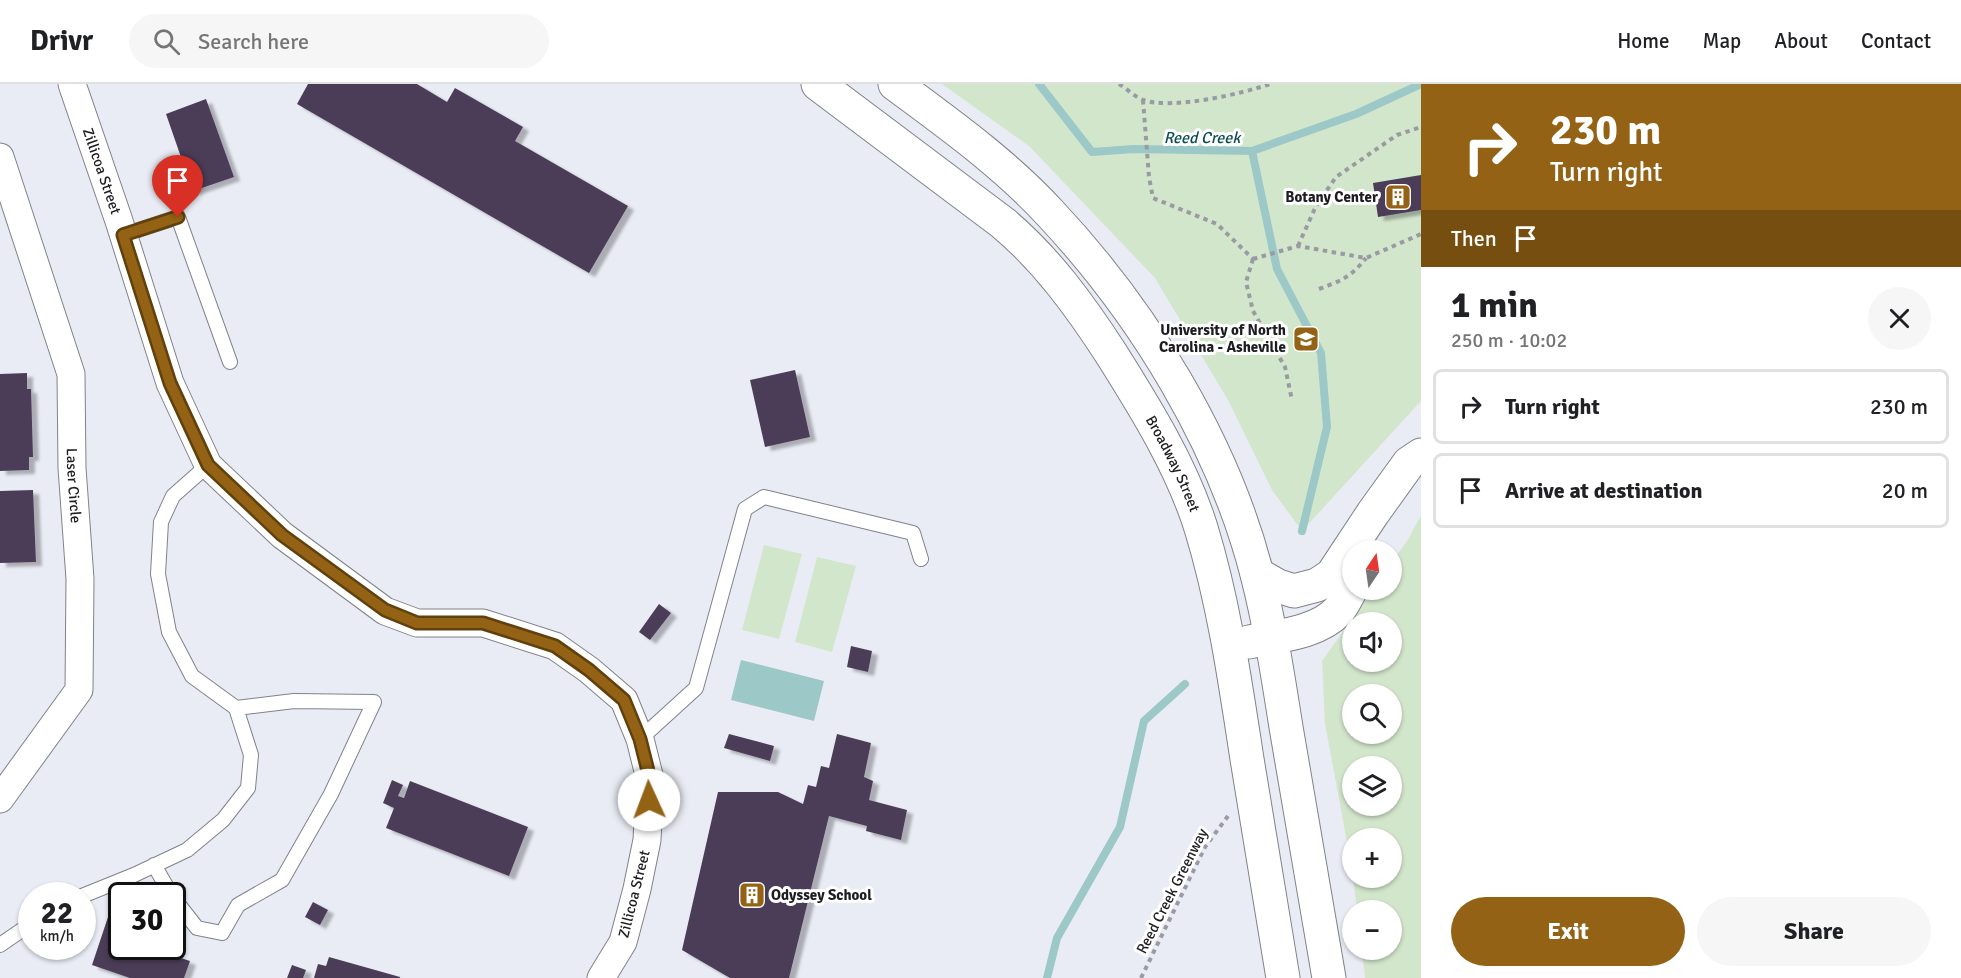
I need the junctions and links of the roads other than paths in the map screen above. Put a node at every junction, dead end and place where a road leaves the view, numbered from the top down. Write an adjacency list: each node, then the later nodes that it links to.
1 (72, 84): 5 (street, Zillicoa Street)
2 (818, 84): 15 (main road, Broadway Street)
3 (895, 84): 12 (main road)
4 (0, 158): 18 (street, Laser Circle)
5 (123, 235): 6 (lane); 8 (street, Zillicoa Street)
6 (230, 362)
7 (1421, 454): 12 (main road)
8 (208, 465): 16 (lane); 17 (street, Zillicoa Street)
9 (1421, 481): 10 (main road)
10 (1383, 540)
11 (921, 559): 17 (lane)
12 (1257, 574): 14 (main road)
13 (1344, 600): 14 (main road)
14 (1271, 637): 15 (main road); 27 (main road)
15 (1230, 646): 26 (main road, Broadway Street)
16 (236, 708): 19 (lane); 22 (lane)
17 (640, 739): 25 (street, Zillicoa Street)
18 (0, 799)
19 (154, 866): 20 (lane); 21 (lane)
20 (164, 882)
21 (96, 890)
22 (186, 915)
23 (18, 933): 24 (lane)
24 (0, 945)
25 (604, 976)
26 (1283, 978)
27 (1329, 978)

